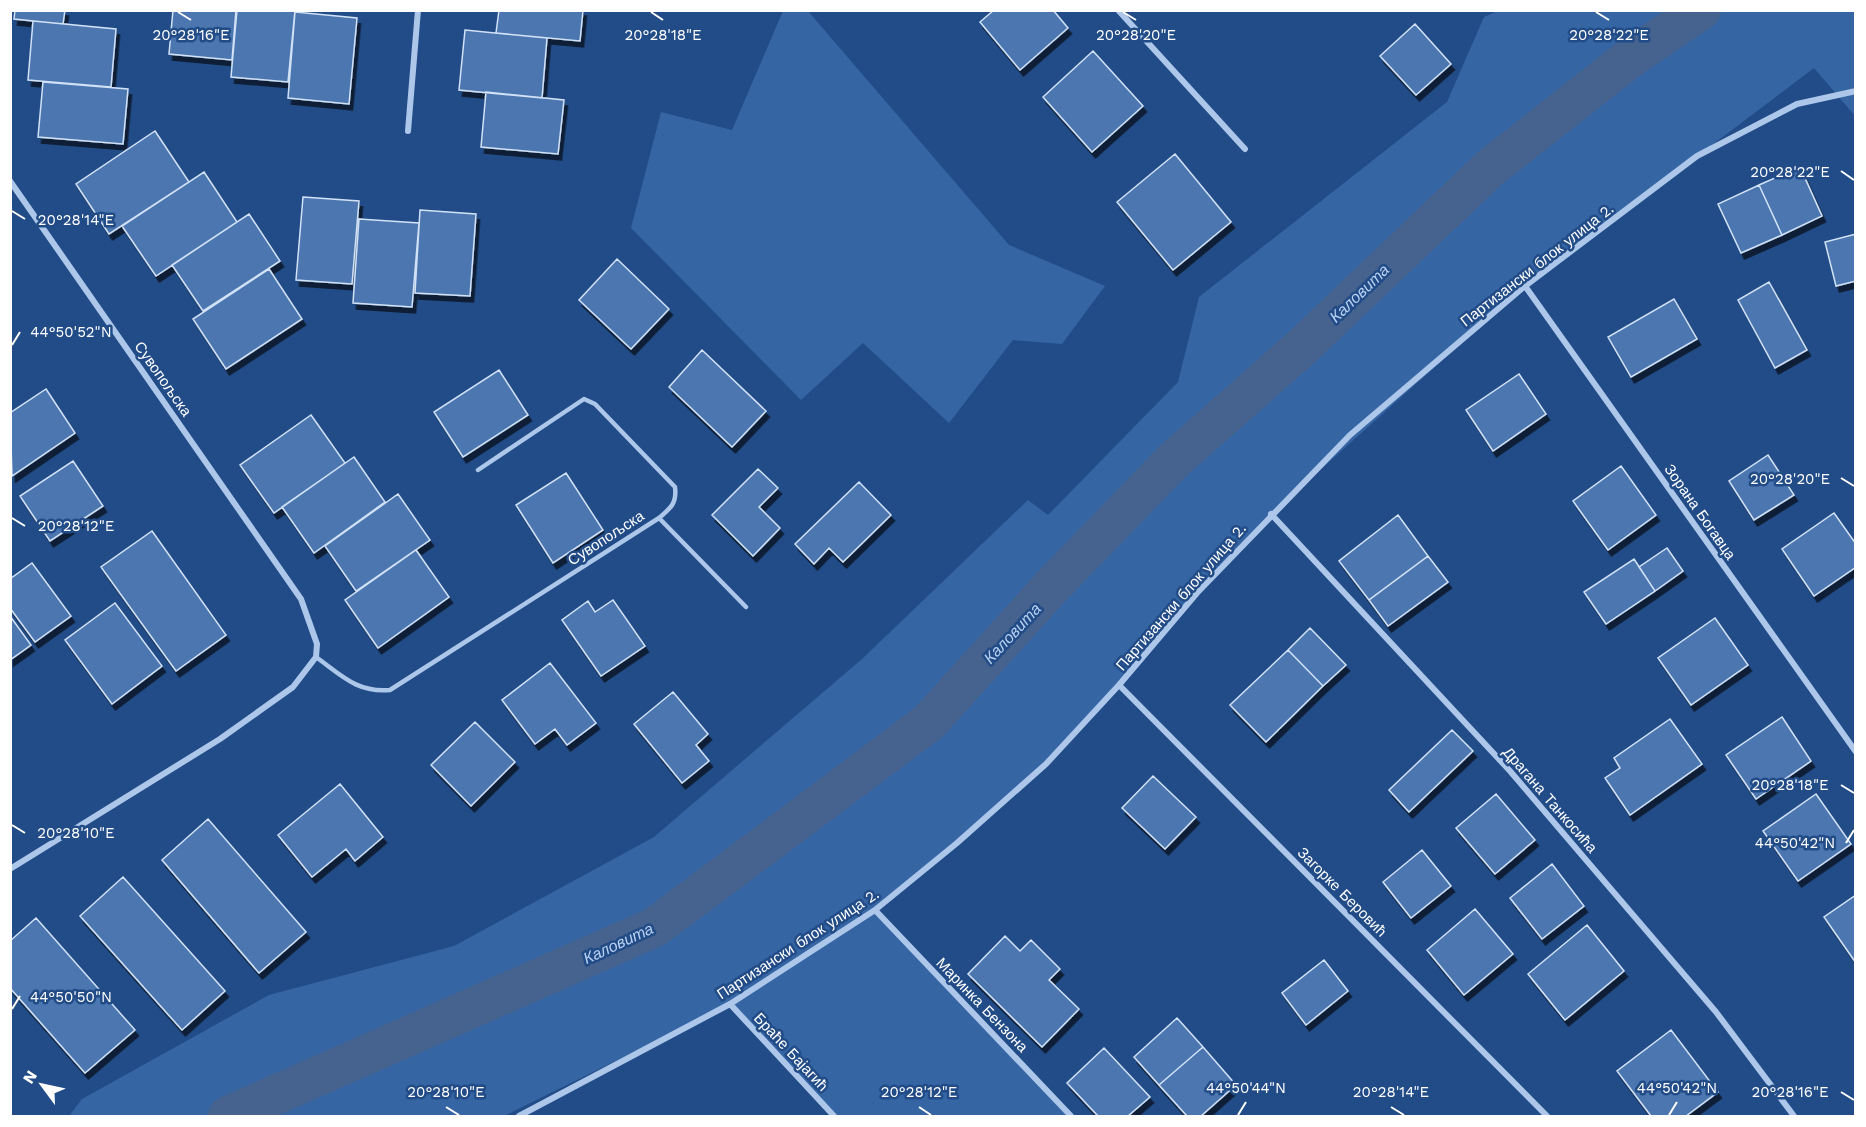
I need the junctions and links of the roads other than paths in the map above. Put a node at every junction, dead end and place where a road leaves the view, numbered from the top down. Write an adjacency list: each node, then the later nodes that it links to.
1 (418, 10): 4 (street)
2 (1118, 10): 5 (street)
3 (1856, 90): 7 (street, Партизански блок улица 2.)
4 (408, 131)
5 (1245, 149)
6 (10, 181): 12 (street, Сувопољска)
7 (1525, 286): 9 (street, Партизански блок улица 2.); 14 (street, Зорана Богавца)
8 (478, 470): 10 (lane, Сувопољска)
9 (1271, 514): 13 (street, Партизански блок улица 2.); 22 (street, Драгана Танкосића)
10 (659, 518): 11 (lane); 12 (lane, Сувопољска)
11 (746, 607)
12 (316, 657): 15 (street)
13 (1119, 685): 16 (street, Партизански блок улица 2.); 21 (street, Загорке Беровић)
14 (1856, 752)
15 (10, 869)
16 (875, 910): 17 (street, Партизански блок улица 2.); 20 (street, Маринка Бензона)
17 (730, 1005): 18 (street, Партизански блок улица 2.); 19 (street, Браће Бајагић)
18 (519, 1116)
19 (834, 1116)
20 (1071, 1116)
21 (1547, 1116)
22 (1794, 1116)

